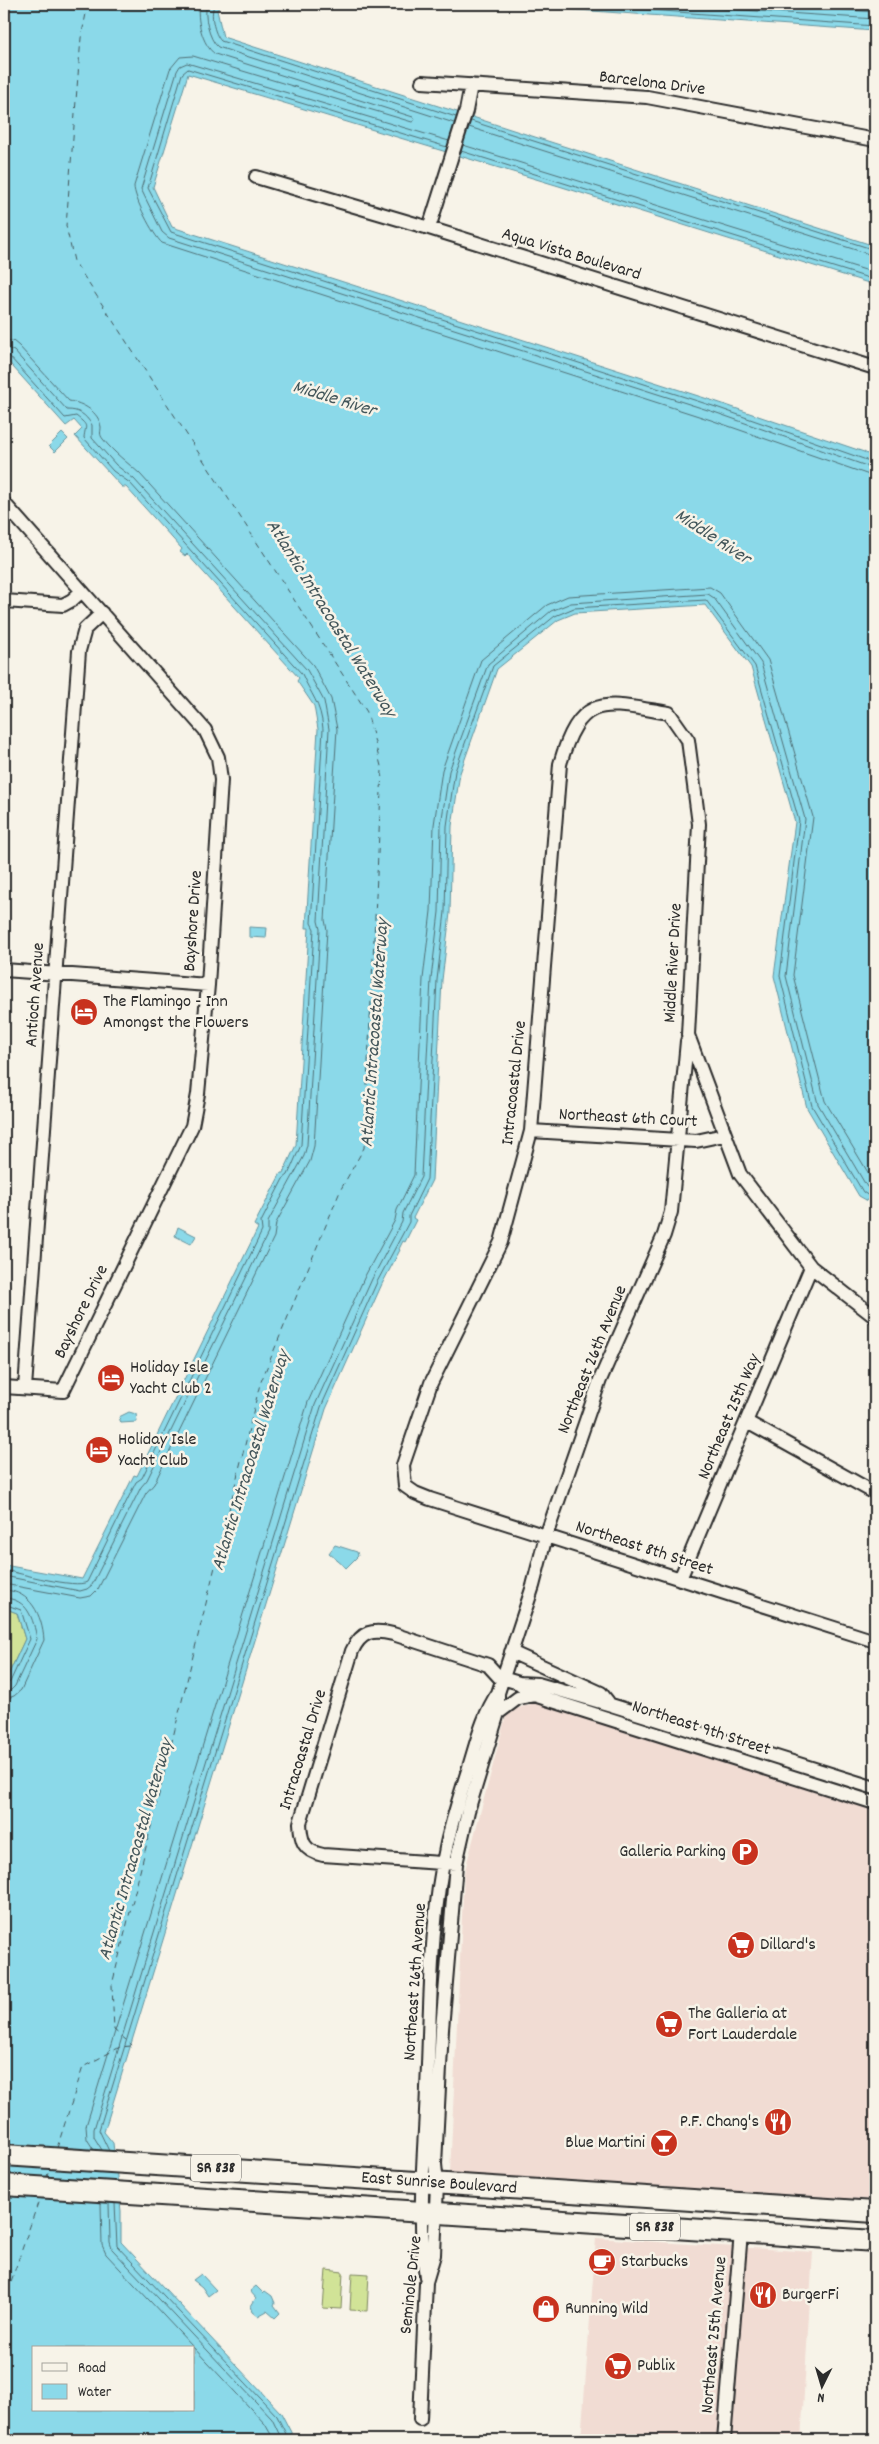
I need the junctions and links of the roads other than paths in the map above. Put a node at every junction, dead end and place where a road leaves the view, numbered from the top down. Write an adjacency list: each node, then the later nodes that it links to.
1 (422, 82): 2 (street, Barcelona Drive)
2 (471, 86): 3 (street, Barcelona Drive); 5 (street)
3 (875, 140)
4 (256, 177): 5 (street, Aqua Vista Boulevard)
5 (429, 228): 6 (street, Aqua Vista Boulevard)
6 (875, 368)
7 (4, 503): 8 (street, Bayshore Drive)
8 (82, 591): 9 (street); 10 (street, Bayshore Drive)
9 (4, 601)
10 (102, 613): 13 (street, Antioch Avenue); 14 (street, Bayshore Drive)
11 (629, 707): 15 (street, Middle River Drive); 16 (street, Intracoastal Drive)
12 (4, 970): 13 (street)
13 (55, 975): 14 (street); 22 (street, Antioch Avenue)
14 (208, 985): 22 (street, Bayshore Drive)
15 (688, 1035): 17 (street, Middle River Drive); 18 (street, Northeast 26th Avenue)
16 (531, 1131): 18 (street, Northeast 6th Court); 24 (street, Intracoastal Drive)
17 (724, 1135): 18 (street, Northeast 6th Court); 19 (street, Middle River Drive)
18 (679, 1140): 26 (street, Northeast 26th Avenue)
19 (811, 1267): 20 (street, Middle River Drive); 23 (street, Northeast 25th Way)
20 (875, 1317)
21 (4, 1387): 22 (street)
22 (25, 1388)
23 (747, 1422): 25 (street); 27 (street, Northeast 25th Way)
24 (405, 1486): 26 (street, Northeast 8th Street)
25 (875, 1493)
26 (546, 1536): 27 (street, Northeast 8th Street); 30 (street, Northeast 26th Avenue)
27 (680, 1580): 29 (street, Northeast 8th Street)
28 (363, 1634): 31 (street, Northeast 9th Street); 39 (street, Intracoastal Drive)
29 (875, 1641)
30 (511, 1652): 31 (street, Northeast 26th Avenue); 35 (street, Northeast 9th Street)
31 (503, 1678): 32 (street, Northeast 9th Street); 33 (street, Northeast 26th Avenue)
32 (519, 1684): 34 (street, Northeast 9th Street); 35 (street, Northeast 9th Street)
33 (498, 1693): 36 (street, Northeast 26th Avenue); 39 (street, Northeast 26th Avenue)
34 (534, 1695): 36 (street); 38 (street, Northeast 9th Street)
35 (611, 1705): 37 (street, Northeast 9th Street)
36 (498, 1713): 39 (street, Northeast 26th Avenue)
37 (875, 1788)
38 (875, 1803)
39 (450, 1863): 42 (street, Northeast 26th Avenue)
40 (4, 2154): 41 (main road, East Sunrise Boulevard / SR 838)
41 (291, 2174): 42 (main road, East Sunrise Boulevard / SR 838); 44 (main road)
42 (430, 2184): 45 (main road, East Sunrise Boulevard / SR 838); 47 (street, Seminole Drive)
43 (4, 2185): 44 (main road, East Sunrise Boulevard / SR 838)
44 (233, 2199): 47 (main road, East Sunrise Boulevard / SR 838)
45 (778, 2206): 46 (main road, East Sunrise Boulevard / SR 838); 48 (main road)
46 (875, 2212)
47 (428, 2213): 48 (main road, East Sunrise Boulevard / SR 838); 50 (street, Seminole Drive)
48 (741, 2232): 49 (main road, East Sunrise Boulevard / SR 838); 51 (street, Northeast 25th Avenue)
49 (875, 2241)
50 (420, 2419)
51 (724, 2440)

